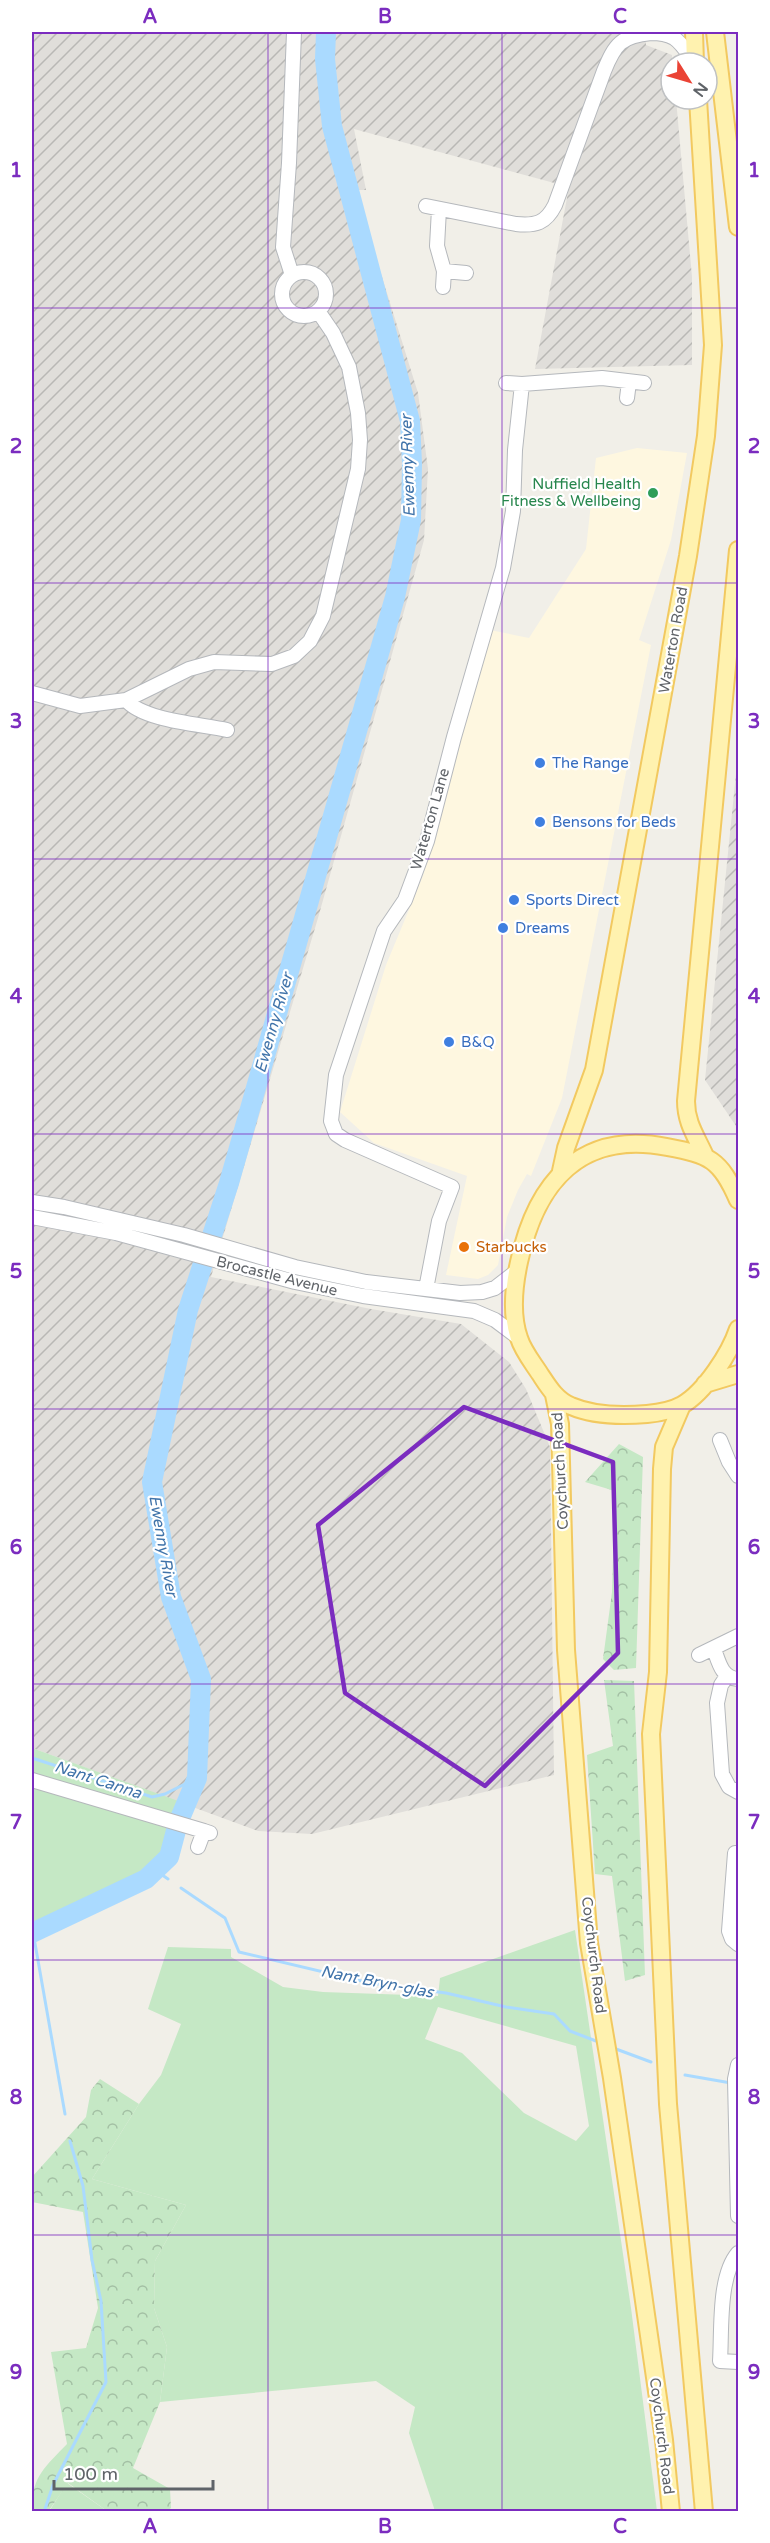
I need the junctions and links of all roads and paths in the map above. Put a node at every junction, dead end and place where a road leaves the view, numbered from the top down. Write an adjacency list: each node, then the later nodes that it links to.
1 (294, 32): 11 (street)
2 (657, 32): 5 (street); 9 (street)
3 (694, 32): 6 (main road)
4 (715, 32): 8 (main road)
5 (686, 51)
6 (695, 51)
7 (699, 111): 24 (main road, Waterton Road)
8 (738, 227)
9 (444, 271): 10 (street); 12 (street)
10 (466, 273)
11 (292, 275): 13 (street); 13 (street)
12 (443, 287)
13 (318, 311): 21 (street)
14 (629, 382): 16 (street); 17 (street); 18 (street)
15 (506, 383): 17 (street)
16 (644, 383)
17 (522, 384): 30 (street, Waterton Lane)
18 (627, 398)
19 (738, 550): 23 (main road)
20 (32, 693): 21 (street)
21 (126, 700): 22 (street)
22 (226, 730)
23 (705, 1156): 24 (main road); 25 (main road)
24 (561, 1171): 29 (main road)
25 (733, 1180): 26 (main road)
26 (738, 1200)
27 (32, 1203): 30 (street, Brocastle Avenue)
28 (32, 1217): 32 (street, Brocastle Avenue)
29 (517, 1271): 30 (street, Brocastle Avenue); 32 (main road)
30 (426, 1289)
31 (738, 1329): 34 (main road)
32 (519, 1338): 35 (main road)
33 (738, 1374): 34 (main road)
34 (705, 1384): 36 (main road)
35 (554, 1395): 36 (main road); 52 (main road, Coychurch Road)
36 (682, 1405): 53 (main road)
37 (720, 1440): 38 (street)
38 (738, 1476)
39 (738, 1635): 40 (street)
40 (714, 1649): 41 (street); 42 (street)
41 (699, 1655)
42 (733, 1678): 44 (street)
43 (32, 1780): 45 (street)
44 (738, 1792)
45 (198, 1847)
46 (735, 1853): 47 (street)
47 (738, 1944)
48 (738, 2065): 49 (street)
49 (738, 2216)
50 (738, 2253): 51 (street)
51 (738, 2362)
52 (671, 2511)
53 (704, 2511)

